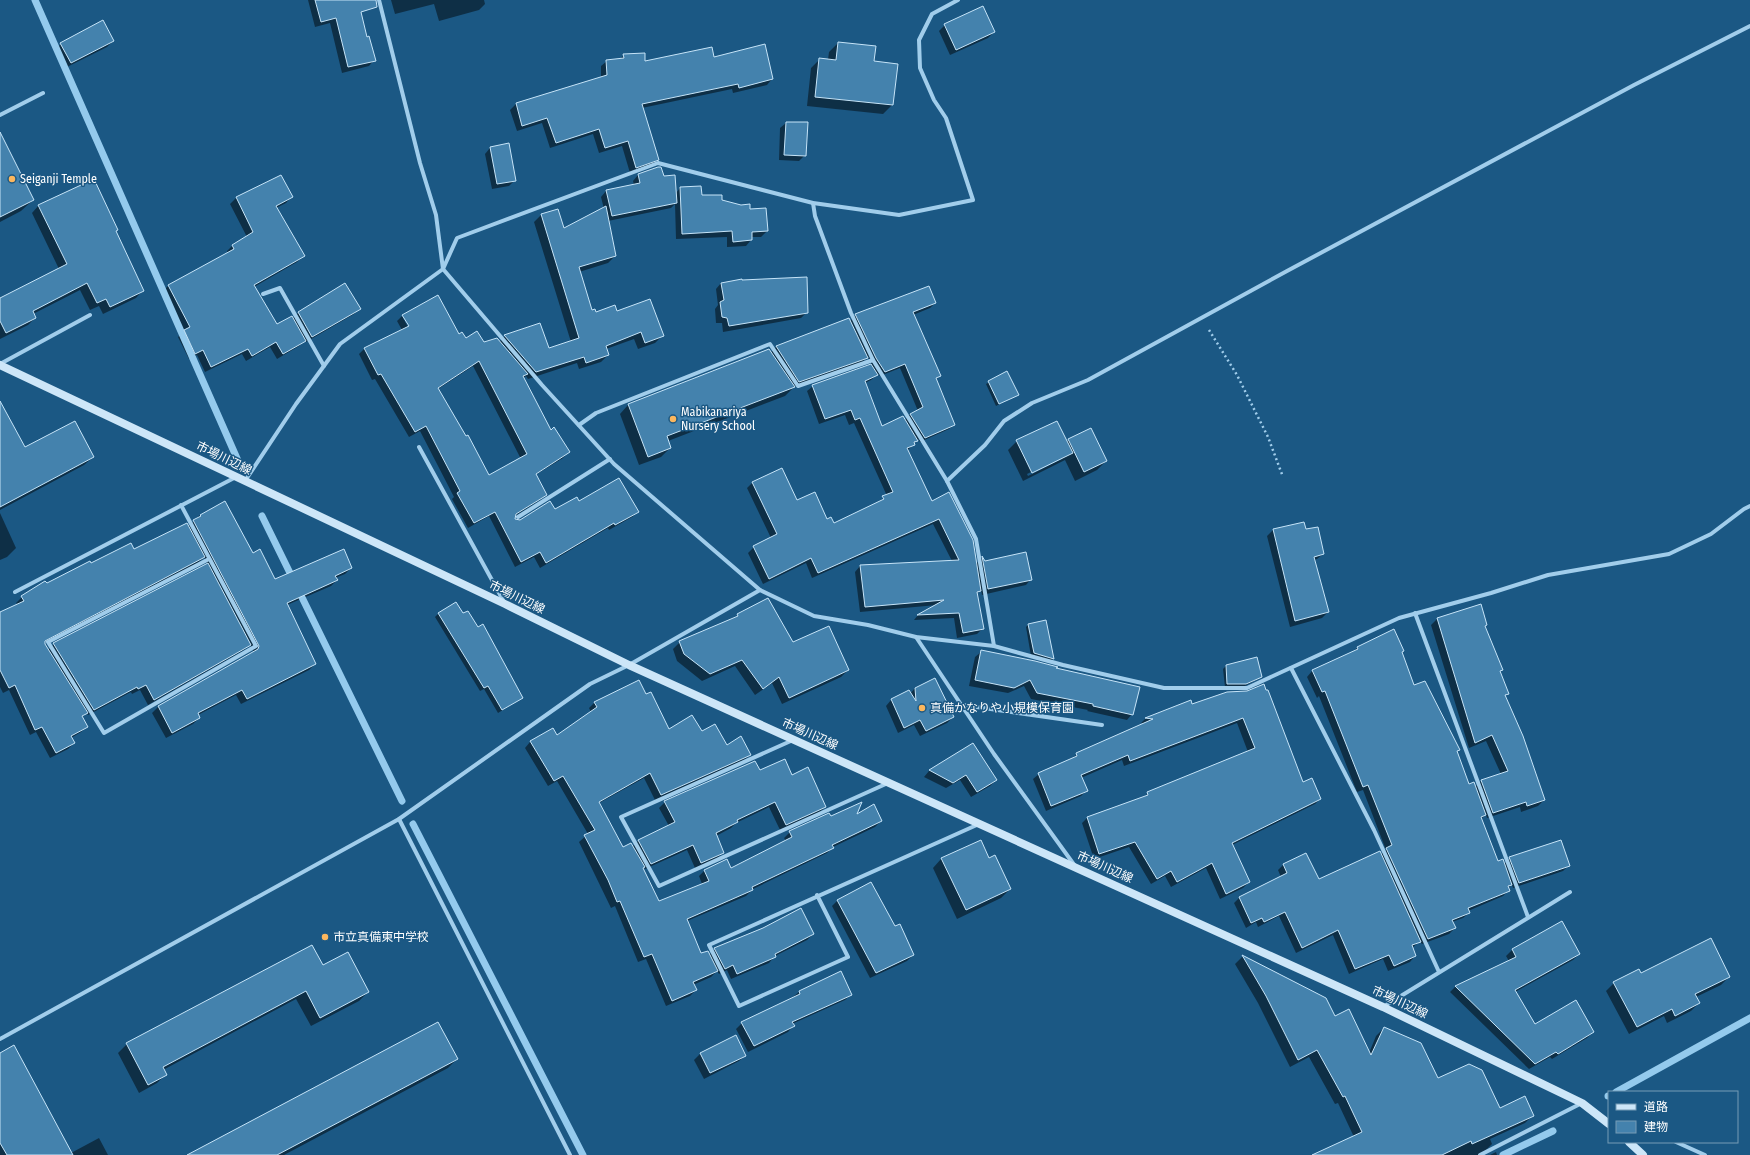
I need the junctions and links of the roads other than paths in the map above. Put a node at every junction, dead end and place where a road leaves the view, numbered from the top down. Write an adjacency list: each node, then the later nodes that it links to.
1 (379, 0): 7 (street)
2 (958, 0): 6 (street)
3 (1750, 26): 18 (street)
4 (43, 93): 5 (street)
5 (0, 115)
6 (813, 203): 7 (street); 10 (street)
7 (442, 269): 12 (street); 13 (street)
8 (263, 294): 12 (street)
9 (90, 315): 11 (street)
10 (873, 360): 13 (street); 18 (street)
11 (0, 365): 16 (main road, 市場川辺線)
12 (324, 366): 17 (street)
13 (579, 425): 15 (street)
14 (419, 447): 25 (street)
15 (610, 459): 21 (street); 23 (street)
16 (236, 477): 17 (main road, 市場川辺線); 19 (street)
17 (245, 481): 25 (main road, 市場川辺線)
18 (946, 481): 28 (street)
19 (181, 505): 22 (street); 24 (street)
20 (1750, 506): 26 (street)
21 (518, 517)
22 (209, 559): 22 (street)
23 (760, 590): 27 (street); 29 (street)
24 (15, 592)
25 (505, 604): 29 (main road, 市場川辺線)
26 (1415, 613): 30 (street); 40 (street)
27 (916, 637): 28 (street); 31 (street)
28 (994, 646): 30 (street)
29 (629, 665): 33 (main road, 市場川辺線); 35 (street)
30 (1291, 668): 41 (street)
31 (963, 705): 32 (street); 37 (street)
32 (1102, 725)
33 (793, 739): 34 (main road, 市場川辺線); 34 (street)
34 (888, 782): 36 (main road, 市場川辺線)
35 (399, 819): 43 (street); 48 (street)
36 (980, 824): 37 (main road, 市場川辺線); 39 (street)
37 (1076, 867): 42 (main road, 市場川辺線)
38 (1570, 892): 40 (street)
39 (818, 895): 39 (street)
40 (1528, 917): 41 (street)
41 (1439, 972): 42 (street)
42 (1382, 1007): 44 (main road, 市場川辺線)
43 (0, 1039)
44 (1582, 1103): 45 (main road, 市場川辺線); 49 (street)
45 (1608, 1122)
46 (1630, 1143): 50 (main road)
47 (1678, 1143): 51 (street)
48 (570, 1155)
49 (1480, 1155)
50 (1642, 1155)
51 (1705, 1155)

